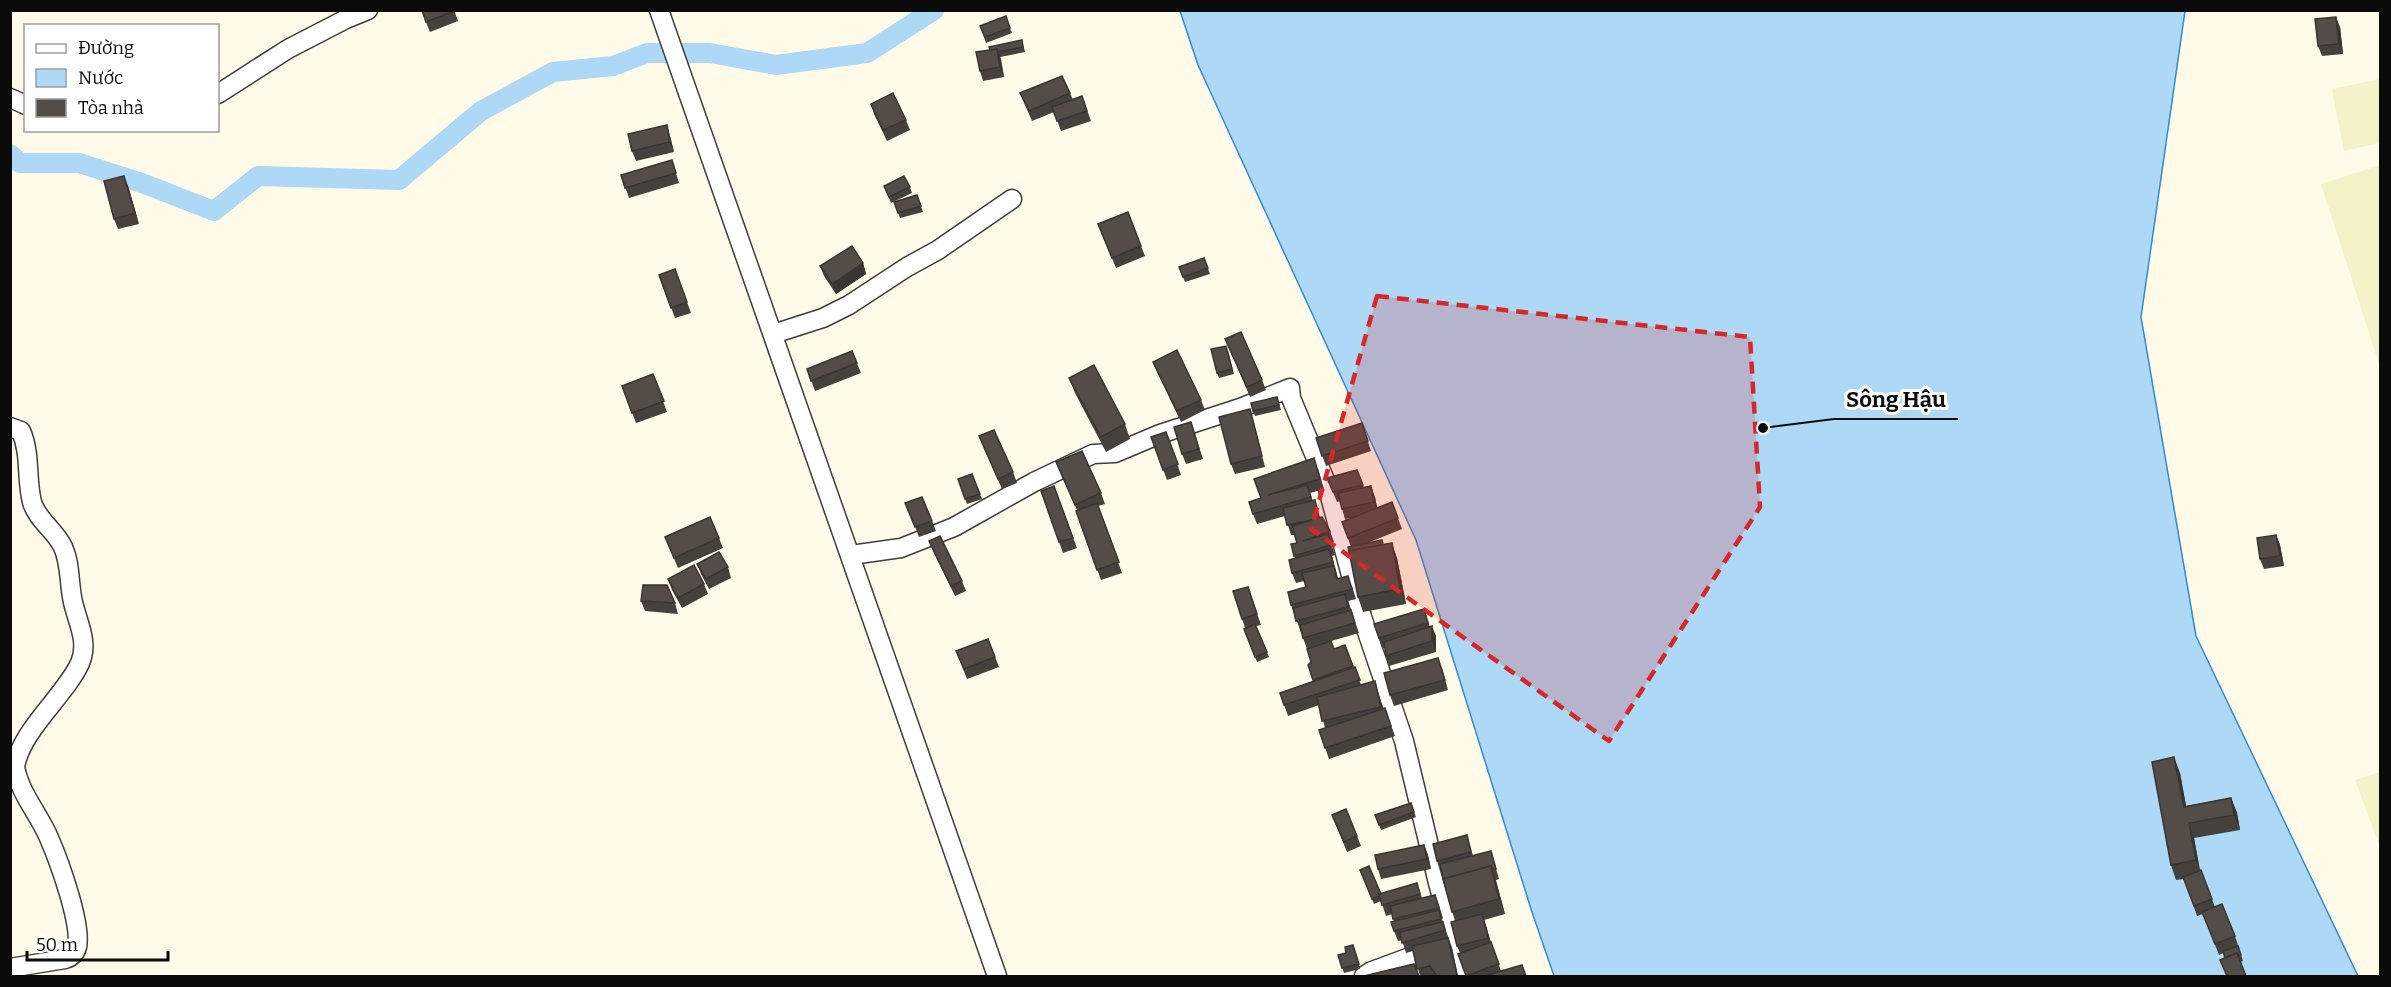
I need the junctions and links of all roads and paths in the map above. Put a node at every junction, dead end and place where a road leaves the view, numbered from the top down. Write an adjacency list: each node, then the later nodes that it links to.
1 (368, 10): 3 (street)
2 (659, 10): 7 (street)
3 (219, 93)
4 (10, 98): 5 (street)
5 (24, 104)
6 (1012, 199): 7 (street)
7 (773, 334): 9 (street)
8 (10, 427): 11 (street)
9 (851, 555): 10 (street); 12 (street)
10 (1454, 941): 13 (street); 14 (street)
11 (10, 968)
12 (998, 976)
13 (1364, 976)
14 (1463, 976)

